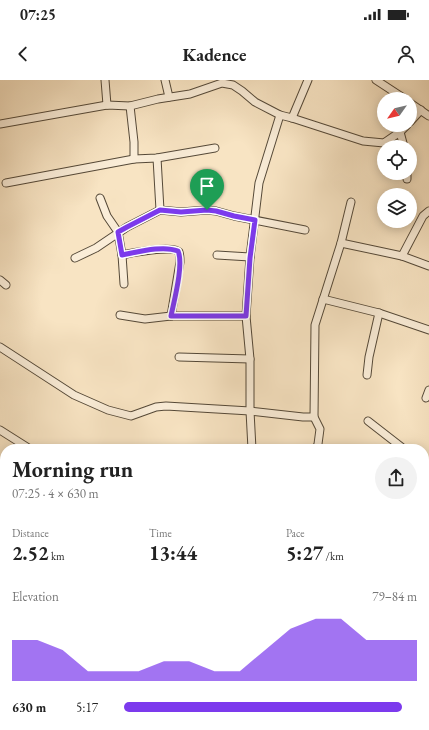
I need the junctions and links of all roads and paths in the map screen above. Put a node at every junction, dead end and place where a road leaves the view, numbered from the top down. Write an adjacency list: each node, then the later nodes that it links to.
1 (104, 80): 7 (street)
2 (165, 80): 6 (street)
3 (308, 80): 14 (street)
4 (379, 81): 5 (street)
5 (395, 92)
6 (169, 97): 8 (street); 12 (street)
7 (107, 105): 8 (street); 15 (street)
8 (130, 106): 20 (street)
9 (417, 107): 10 (street)
10 (421, 110): 11 (street); 13 (street)
11 (417, 114)
12 (280, 115): 14 (street); 26 (street)
13 (429, 116)
14 (292, 118): 16 (street)
15 (0, 124)
16 (400, 132): 17 (street)
17 (402, 140)
18 (215, 148): 19 (street)
19 (157, 158): 20 (street); 24 (street)
20 (134, 159): 21 (street)
21 (6, 183)
22 (100, 198): 28 (street)
23 (350, 202): 29 (street)
24 (160, 210): 26 (street); 28 (street)
25 (429, 211): 32 (street)
26 (255, 220): 27 (street); 34 (street)
27 (305, 230)
28 (118, 232): 31 (street); 33 (street)
29 (341, 243): 32 (street); 37 (street)
30 (217, 254): 34 (street)
31 (122, 255): 36 (street); 40 (street)
32 (402, 256): 35 (street)
33 (75, 258)
34 (250, 258): 41 (street)
35 (429, 266)
36 (124, 284)
37 (323, 299): 38 (street); 50 (street)
38 (379, 313): 42 (street); 46 (street)
39 (120, 315): 40 (street)
40 (171, 316): 41 (street)
41 (246, 316): 45 (street)
42 (429, 330)
43 (0, 347): 49 (street)
44 (179, 357): 45 (street)
45 (250, 359): 49 (street)
46 (367, 375)
47 (429, 390): 48 (street)
48 (426, 398)
49 (250, 411): 50 (street); 54 (street)
50 (314, 417): 55 (street)
51 (368, 422): 56 (street)
52 (0, 430): 53 (street)
53 (22, 444)
54 (252, 444)
55 (318, 444)
56 (397, 444)

